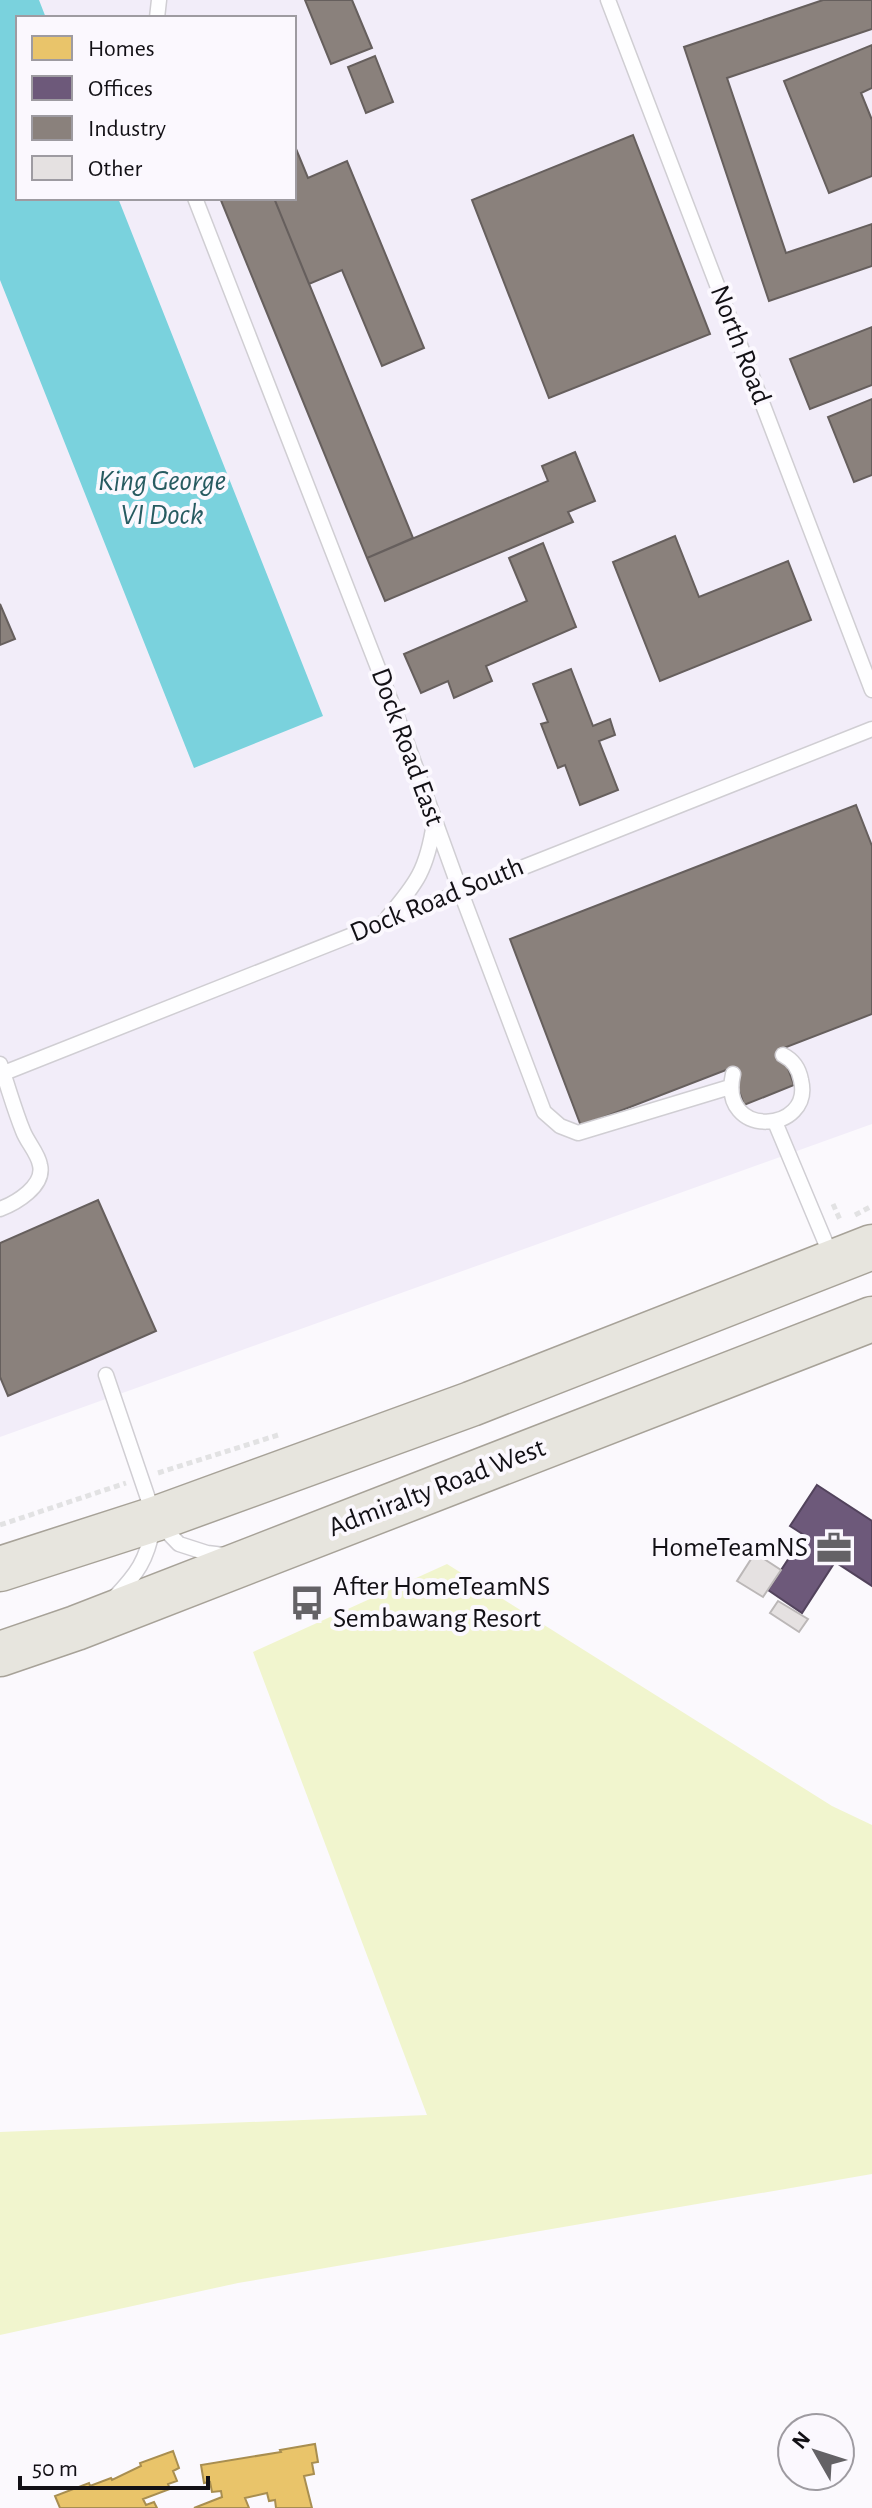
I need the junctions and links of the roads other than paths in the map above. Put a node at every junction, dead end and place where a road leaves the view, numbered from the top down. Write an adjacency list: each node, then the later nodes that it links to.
1 (608, 0): 3 (lane, North Road)
2 (196, 200): 5 (lane, Dock Road East)
3 (872, 690)
4 (872, 729): 6 (lane, Dock Road South)
5 (435, 821): 6 (lane, Dock Road East); 7 (lane)
6 (460, 890): 7 (lane, Dock Road South); 10 (lane, Dock Road East)
7 (385, 920): 9 (lane, Dock Road South)
8 (783, 1055): 10 (lane)
9 (1, 1071): 11 (lane)
10 (775, 1122): 12 (lane)
11 (0, 1209)
12 (853, 1254): 15 (main road)
13 (872, 1319): 16 (main road, Admiralty Road West)
14 (106, 1375): 17 (lane)
15 (471, 1404): 16 (main road); 17 (main road)
16 (583, 1431): 18 (main road, Admiralty Road West)
17 (155, 1519): 18 (lane); 19 (main road); 20 (lane)
18 (264, 1556): 20 (main road, Admiralty Road West)
19 (0, 1569)
20 (76, 1628): 21 (main road, Admiralty Road West)
21 (0, 1654)

